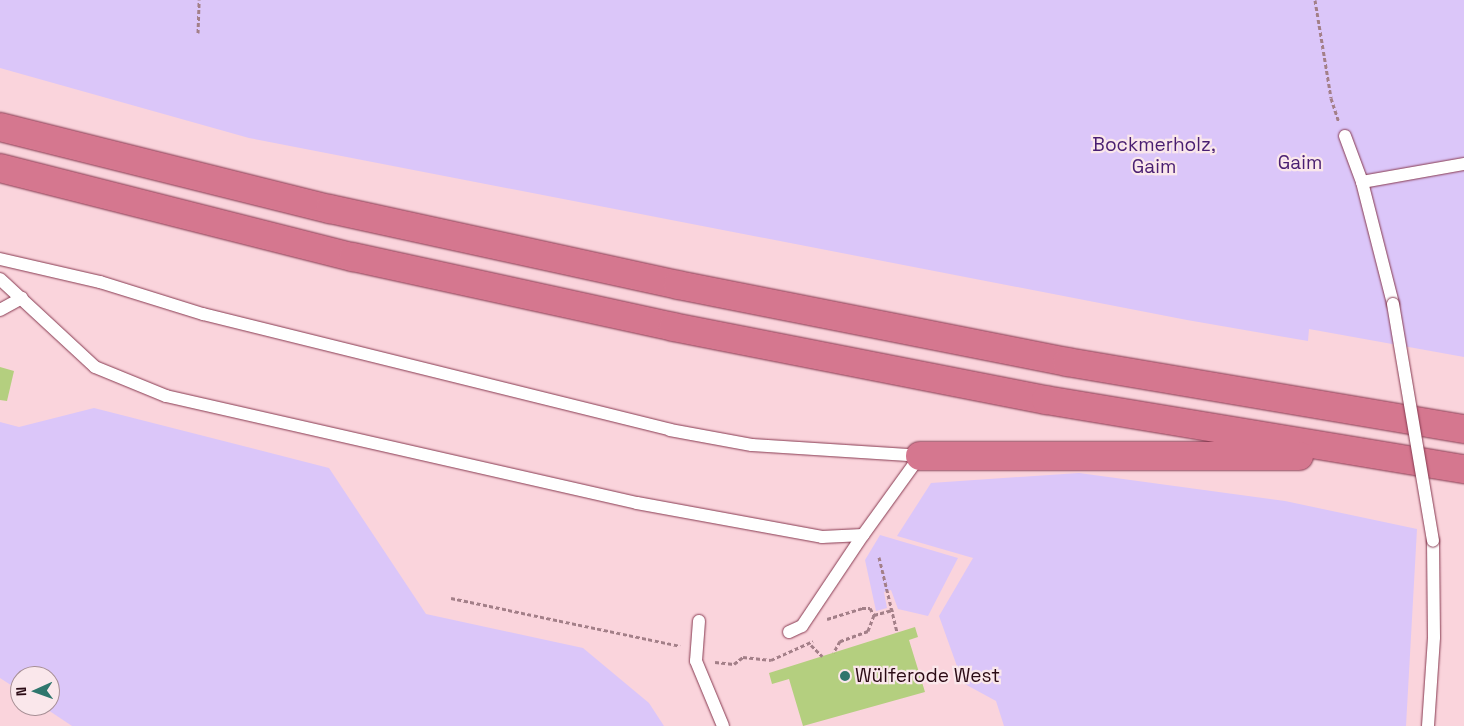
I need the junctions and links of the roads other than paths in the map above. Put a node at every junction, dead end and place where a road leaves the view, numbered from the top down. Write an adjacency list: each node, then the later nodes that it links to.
1 (0, 127): 12 (highway)
2 (1344, 136): 5 (lane)
3 (1464, 164): 5 (lane)
4 (0, 168): 15 (highway)
5 (1362, 182): 21 (lane, bridge)
6 (0, 259): 14 (lane)
7 (0, 279): 9 (lane)
8 (0, 293): 9 (lane)
9 (22, 298): 10 (lane); 17 (lane)
10 (0, 310)
11 (1464, 408): 12 (highway)
12 (1386, 417): 13 (highway)
13 (1464, 429)
14 (920, 456): 15 (highway); 17 (lane)
15 (1376, 456): 16 (highway)
16 (1464, 469)
17 (864, 535): 19 (lane)
18 (699, 621): 20 (lane)
19 (789, 632)
20 (723, 726)
21 (1428, 726)

